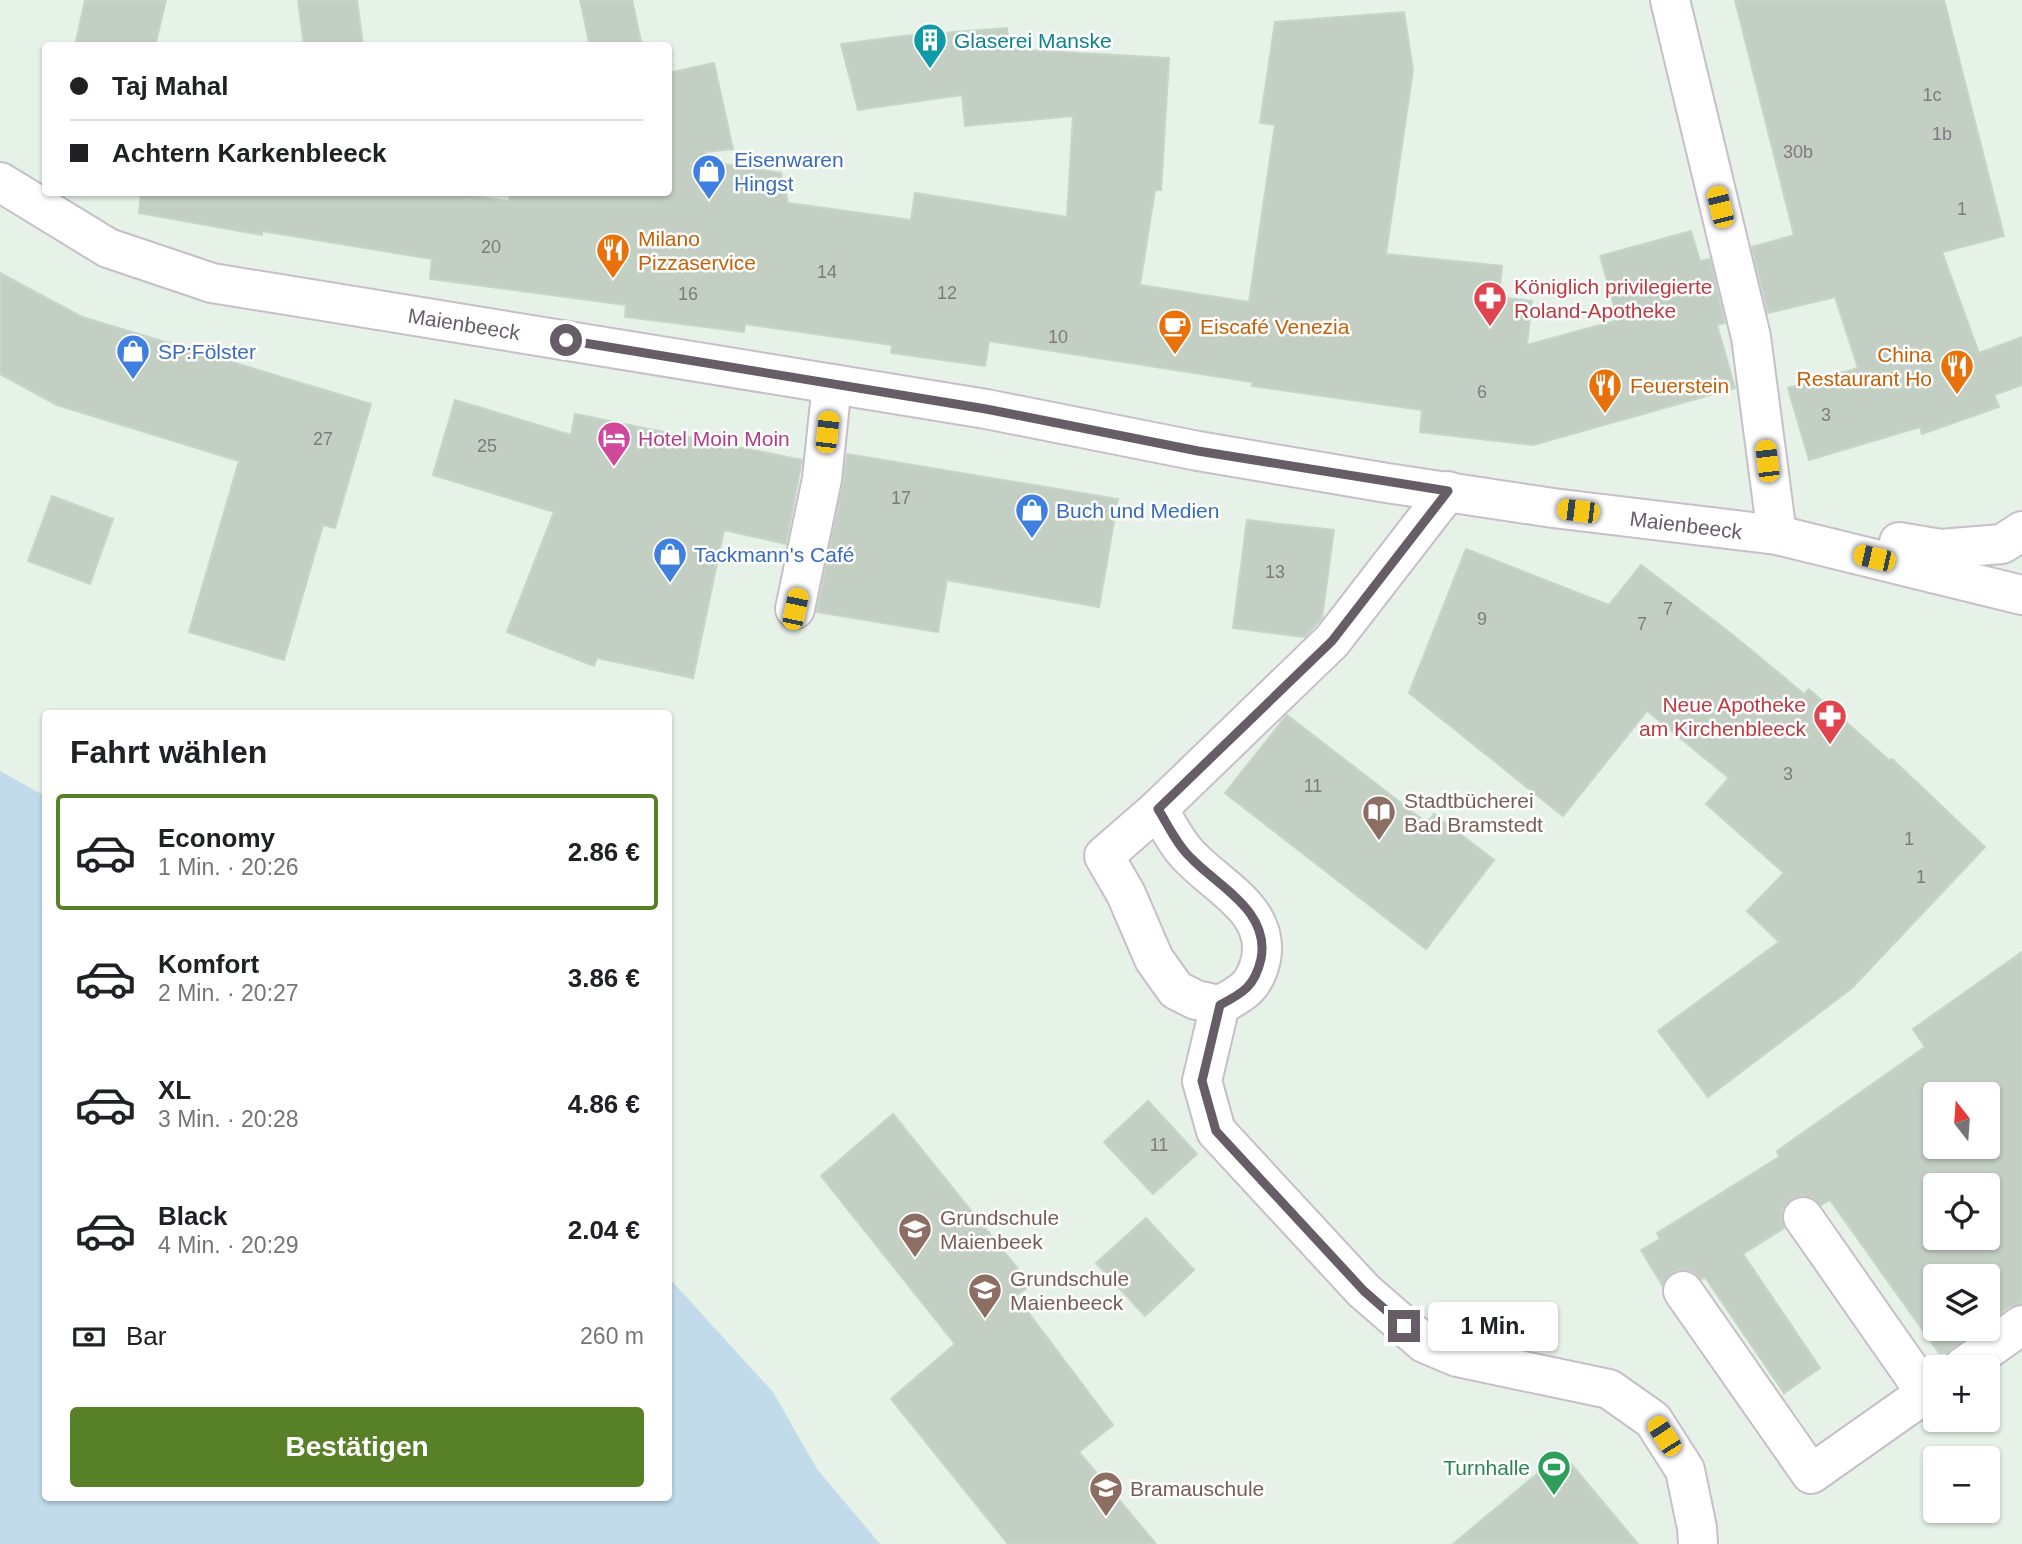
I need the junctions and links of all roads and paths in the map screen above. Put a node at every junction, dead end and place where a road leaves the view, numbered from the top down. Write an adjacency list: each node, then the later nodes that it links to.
1 (1670, 0): 6 (street)
2 (0, 182): 3 (street, Maienbeeck)
3 (832, 384): 4 (street, Maienbeeck); 8 (street)
4 (1448, 491): 6 (street, Maienbeeck); 9 (street)
5 (2022, 531): 6 (street)
6 (1777, 536): 7 (street, Maienbeeck)
7 (2022, 595)
8 (795, 609)
9 (1158, 809): 10 (street); 10 (street)
10 (1220, 1005): 17 (street)
11 (1803, 1217): 15 (street)
12 (1683, 1291): 16 (street)
13 (2022, 1325): 14 (street)
14 (1980, 1355)
15 (1923, 1378)
16 (1923, 1395)
17 (1698, 1544)

